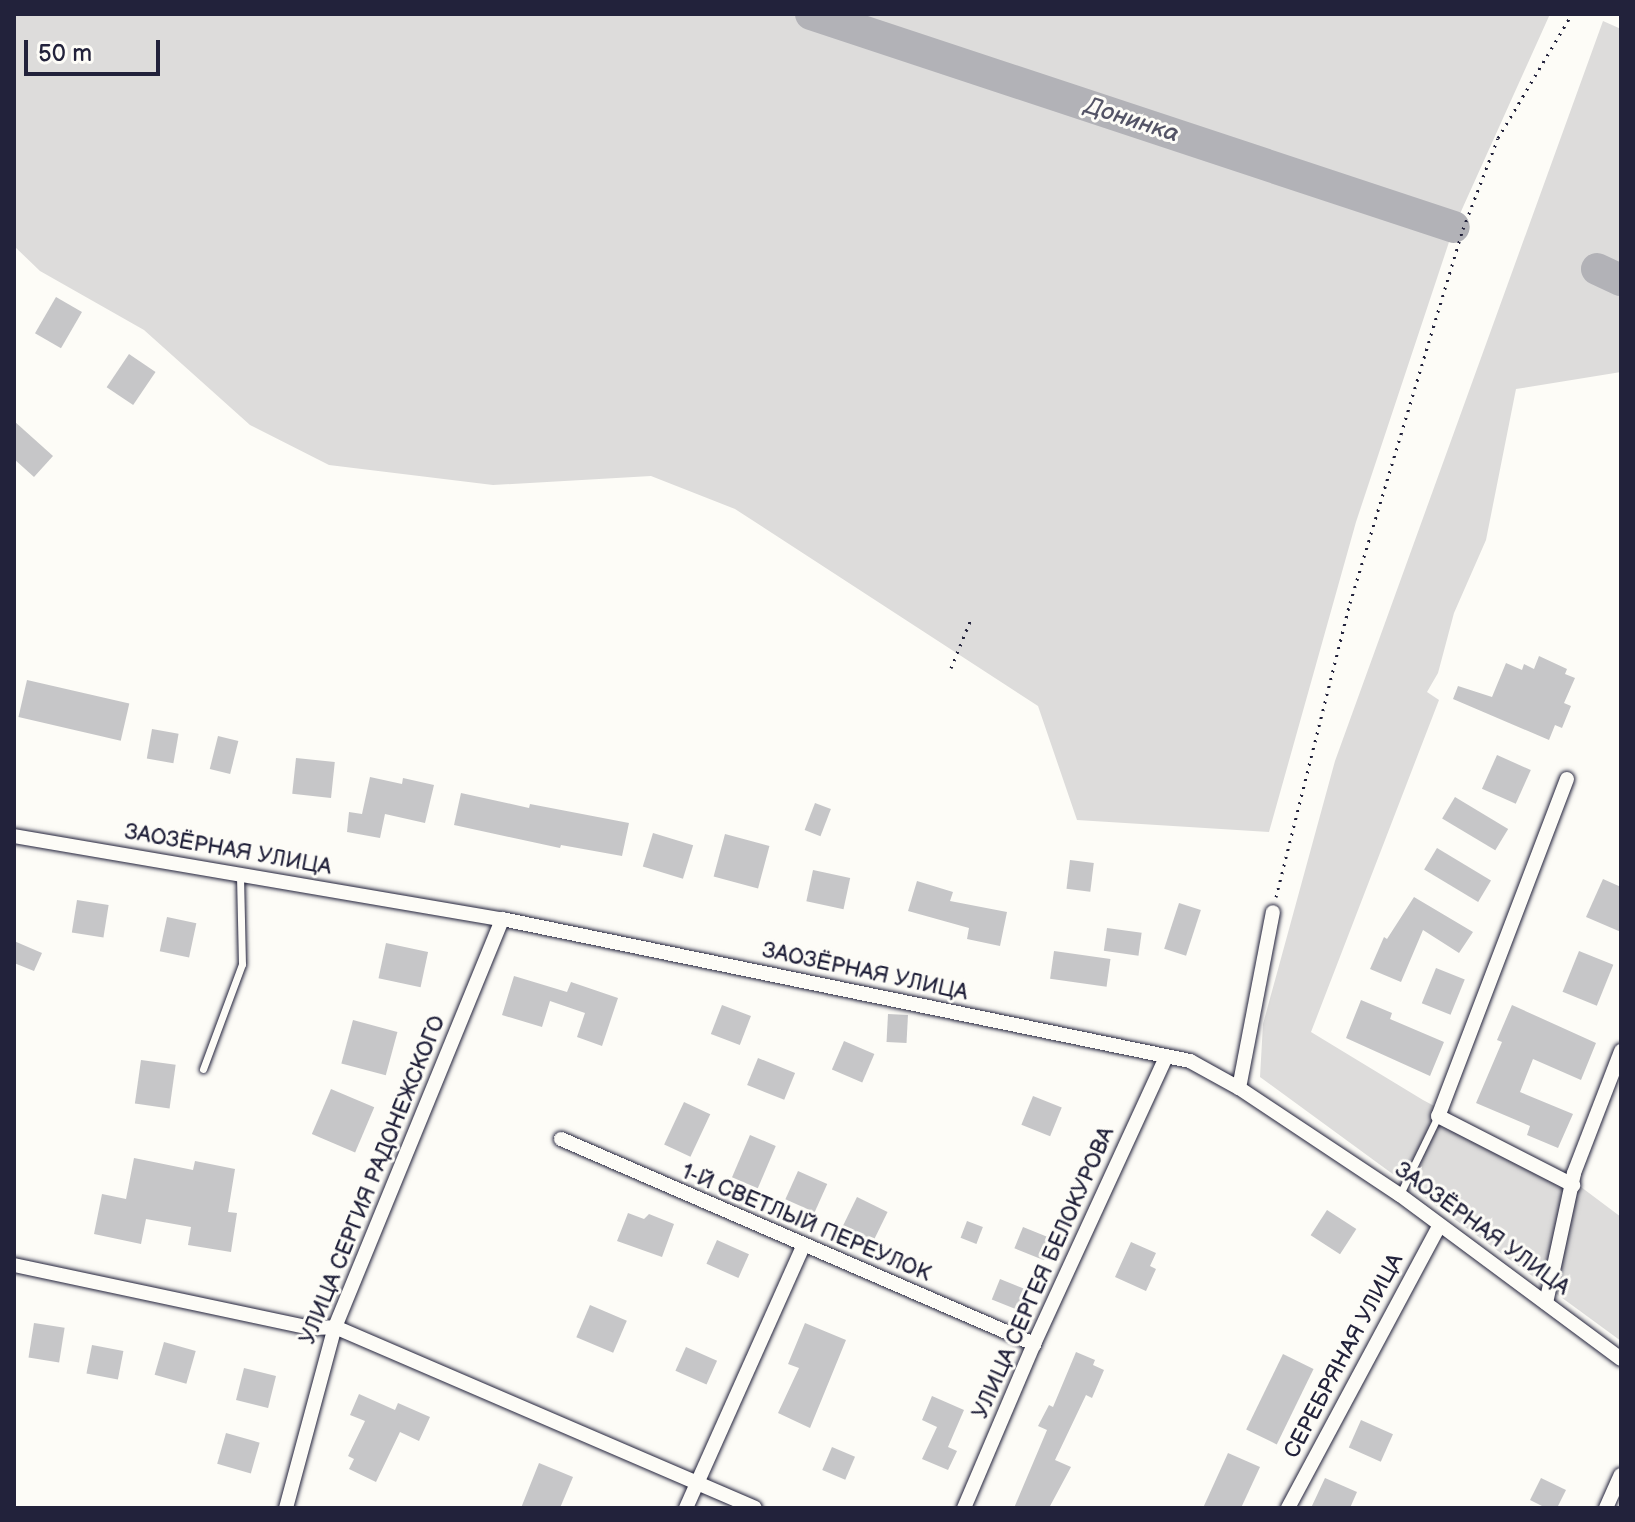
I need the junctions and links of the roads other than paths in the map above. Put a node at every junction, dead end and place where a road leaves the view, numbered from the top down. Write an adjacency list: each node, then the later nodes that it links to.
1 (1567, 779): 10 (street)
2 (14, 836): 3 (street, ЗАОЗЁРНАЯ УЛИЦА)
3 (240, 874): 5 (street, ЗАОЗЁРНАЯ УЛИЦА); 8 (lane)
4 (1273, 912): 9 (street)
5 (502, 919): 7 (street, ЗАОЗЁРНАЯ УЛИЦА); 18 (street, УЛИЦА СЕРГИЯ РАДОНЕЖСКОГО)
6 (1621, 1051): 12 (street)
7 (1166, 1057): 9 (street, ЗАОЗЁРНАЯ УЛИЦА); 19 (street, УЛИЦА СЕРГЕЯ БЕЛОКУРОВА)
8 (203, 1069)
9 (1239, 1088): 13 (street, ЗАОЗЁРНАЯ УЛИЦА)
10 (1438, 1116): 12 (street); 13 (lane)
11 (561, 1139): 15 (street, 1-Й СВЕТЛЫЙ ПЕРЕУЛОК)
12 (1573, 1185): 17 (street)
13 (1400, 1195): 14 (street, ЗАОЗЁРНАЯ УЛИЦА)
14 (1439, 1226): 17 (street, ЗАОЗЁРНАЯ УЛИЦА); 27 (street, СЕРЕБРЯНАЯ УЛИЦА)
15 (803, 1247): 19 (street, 1-Й СВЕТЛЫЙ ПЕРЕУЛОК); 22 (street)
16 (14, 1265): 18 (street)
17 (1546, 1303): 20 (street, ЗАОЗЁРНАЯ УЛИЦА)
18 (335, 1327): 22 (street); 23 (street, УЛИЦА СЕРГИЯ РАДОНЕЖСКОГО)
19 (1034, 1344): 26 (street, УЛИЦА СЕРГЕЯ БЕЛОКУРОВА)
20 (1621, 1359)
21 (1621, 1475): 28 (street)
22 (698, 1482): 24 (street); 25 (street)
23 (286, 1508)
24 (686, 1508)
25 (755, 1508)
26 (964, 1508)
27 (1288, 1508)
28 (1606, 1508)

